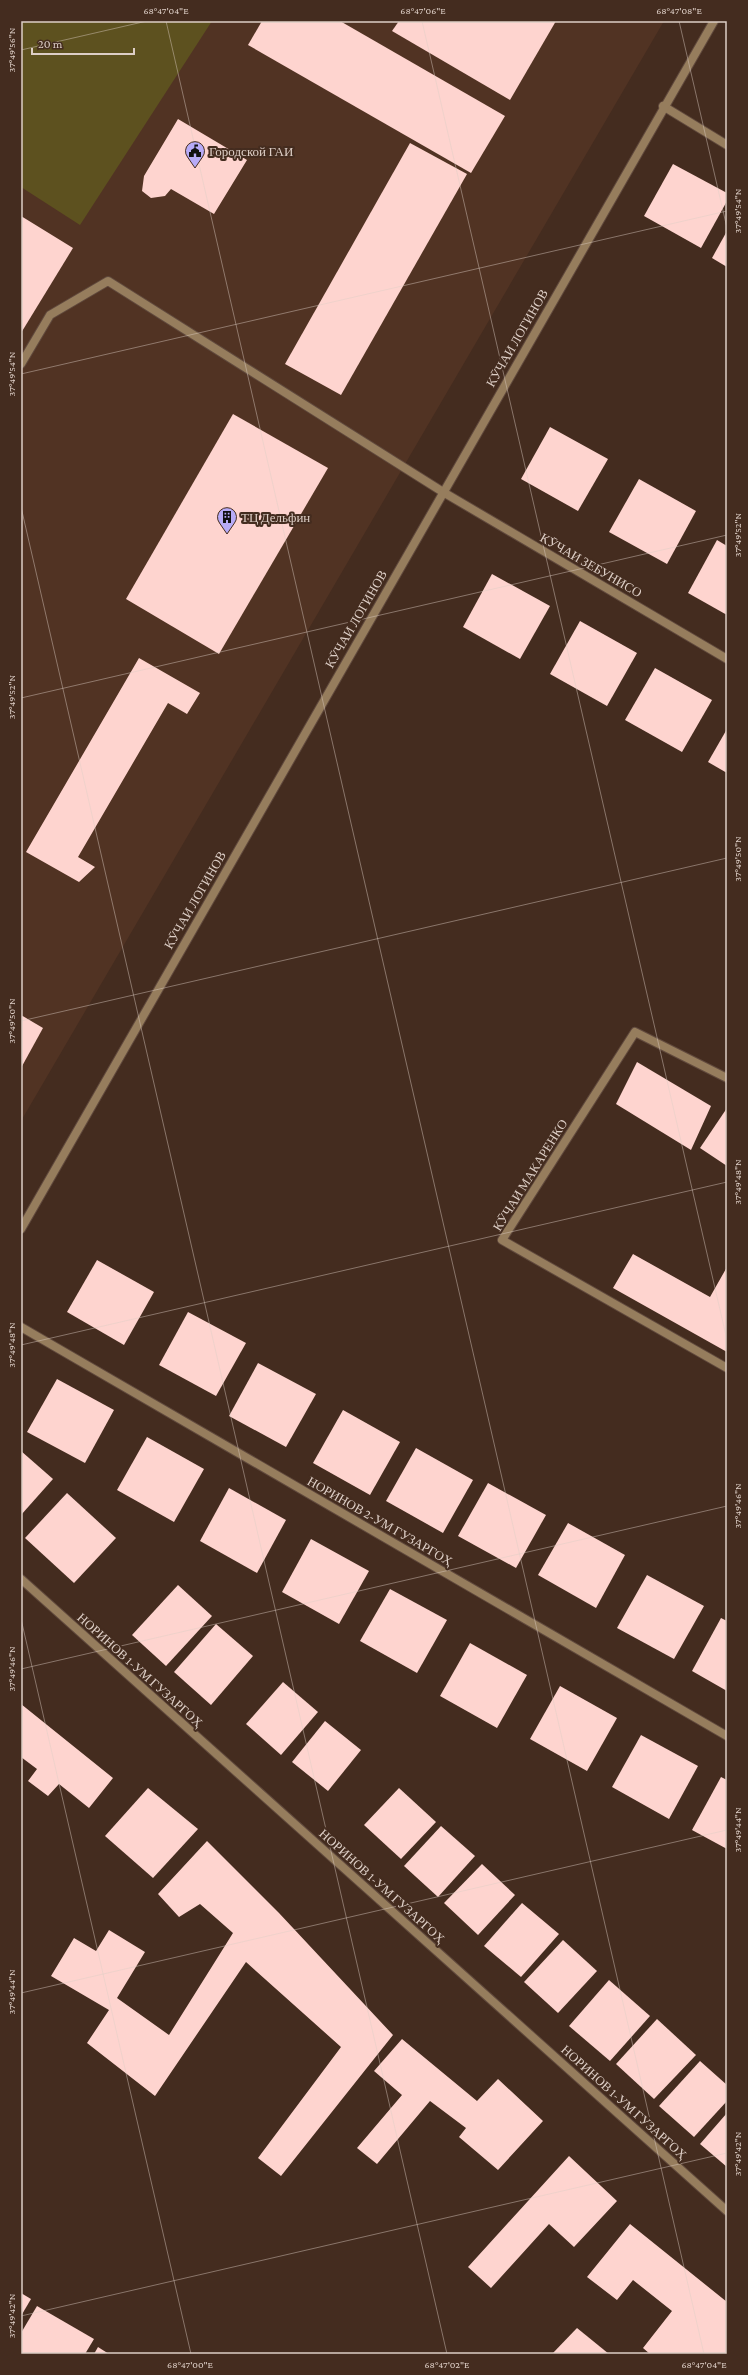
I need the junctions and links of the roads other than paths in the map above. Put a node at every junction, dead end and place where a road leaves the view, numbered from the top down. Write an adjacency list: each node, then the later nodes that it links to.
1 (714, 21): 2 (street, КӮЧАИ ЛОГИНОВ)
2 (663, 106): 3 (street); 5 (street, КӮЧАИ ЛОГИНОВ)
3 (727, 146)
4 (21, 364): 5 (street, КӮЧАИ ЗЕБУНИСО)
5 (443, 492): 6 (street, КӮЧАИ ЗЕБУНИСО); 8 (street, КӮЧАИ ЛОГИНОВ)
6 (727, 659)
7 (727, 1078): 10 (street, КӮЧАИ МАКАРЕНКО)
8 (21, 1229)
9 (21, 1327): 12 (street, НОРИНОВ 2-УМ ГУЗАРГОҲ)
10 (727, 1368)
11 (21, 1580): 13 (street, НОРИНОВ 1-УМ ГУЗАРГОҲ)
12 (727, 1736)
13 (727, 2211)

